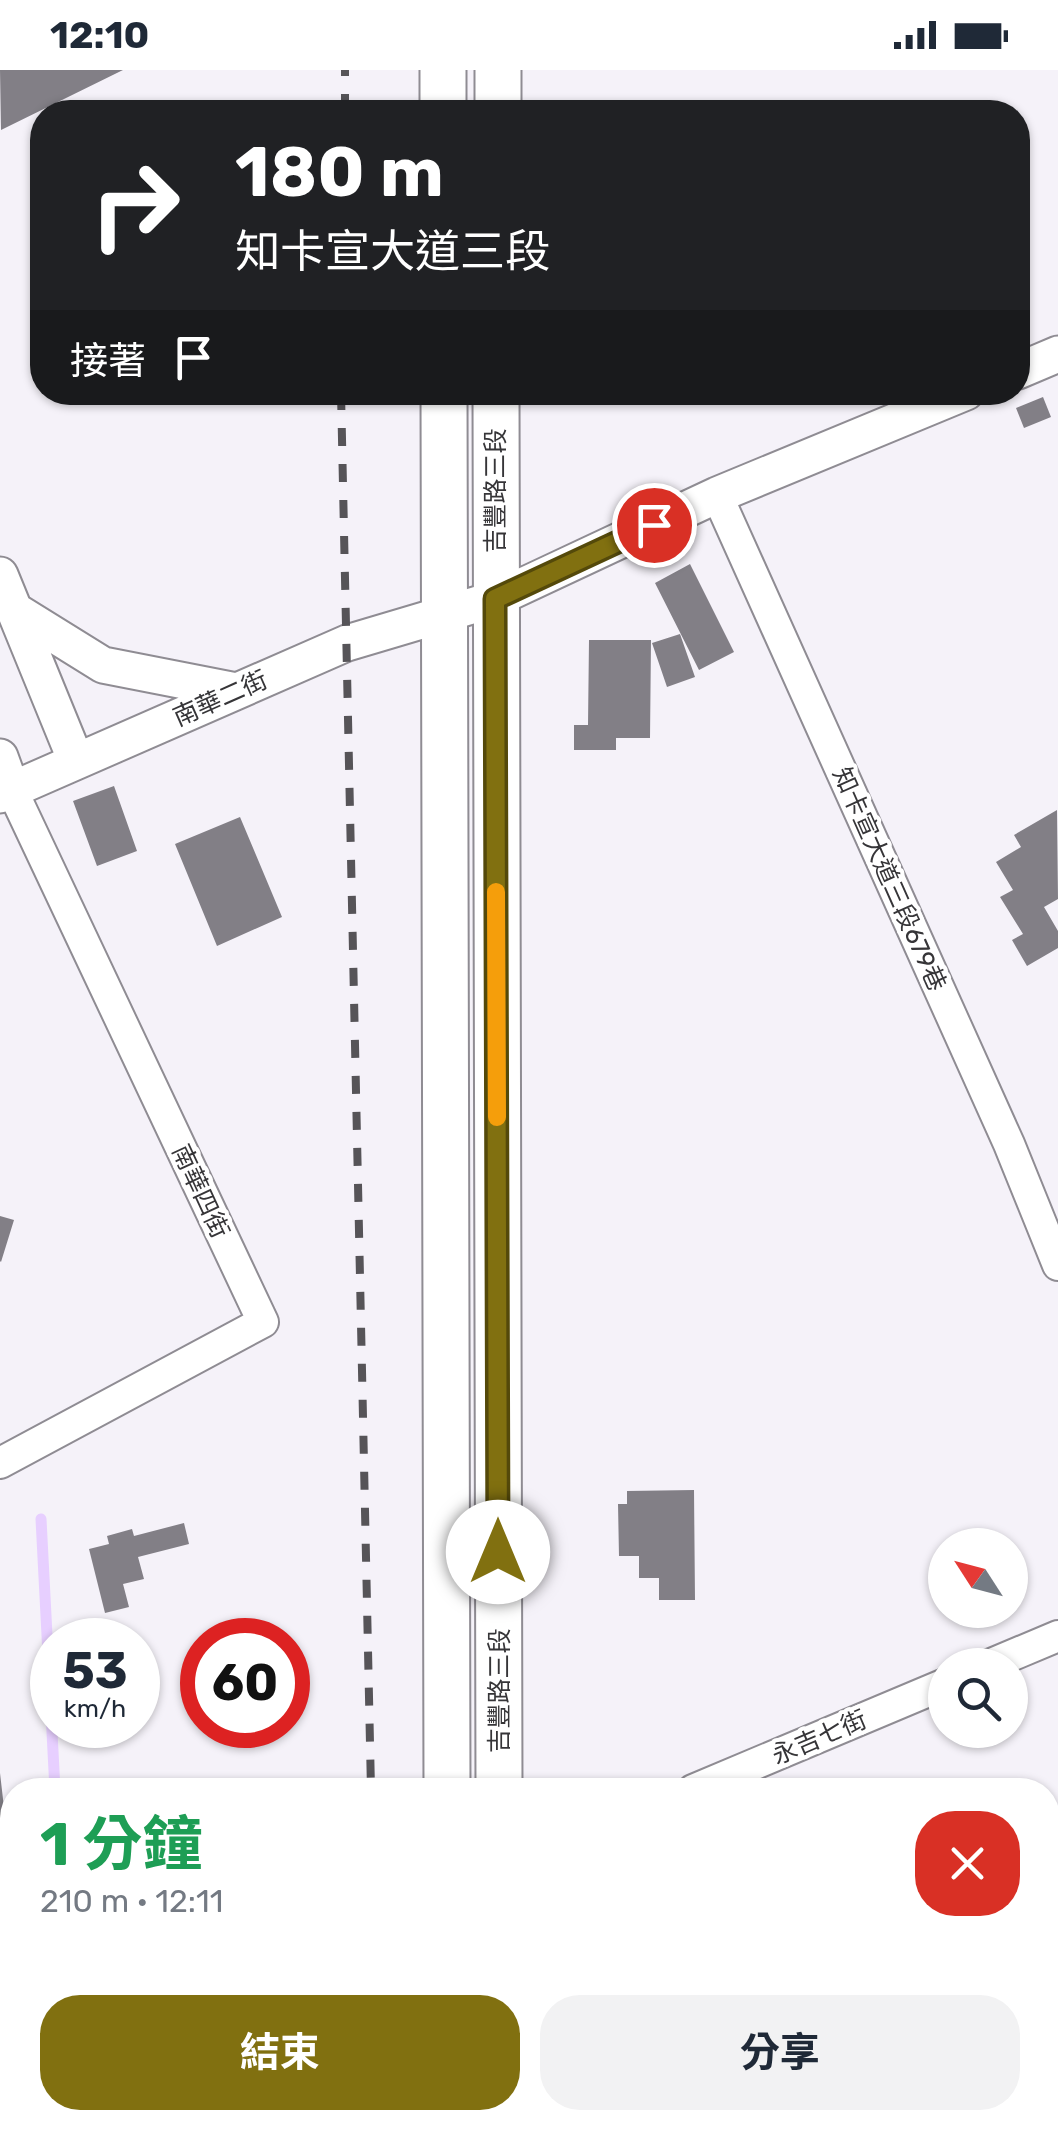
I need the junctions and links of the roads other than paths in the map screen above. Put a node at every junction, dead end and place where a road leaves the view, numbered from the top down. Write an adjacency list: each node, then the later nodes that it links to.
1 (443, 70): 3 (main road)
2 (498, 70): 4 (main road)
3 (443, 100)
4 (498, 100)
5 (1058, 354): 6 (street)
6 (1030, 366)
7 (444, 405): 14 (main road, 吉豐路三段)
8 (496, 405): 12 (main road, 吉豐路三段)
9 (935, 405): 10 (street, 南華二街)
10 (717, 495): 12 (street, 南華二街); 18 (street, 知卡宣大道三段679巷)
11 (0, 576): 13 (street)
12 (495, 599): 14 (street, 南華二街); 24 (main road, 吉豐路三段)
13 (16, 612): 15 (street); 16 (street)
14 (444, 614): 15 (street, 南華二街); 23 (main road, 吉豐路三段)
15 (236, 690): 16 (street, 南華二街)
16 (76, 761): 17 (street, 南華二街)
17 (4, 781): 19 (street, 南華四街)
18 (1058, 1265)
19 (0, 1462)
20 (1058, 1636): 21 (street)
21 (1028, 1649)
22 (928, 1691): 25 (street, 永吉七街)
23 (447, 1778)
24 (499, 1778)
25 (722, 1778)

